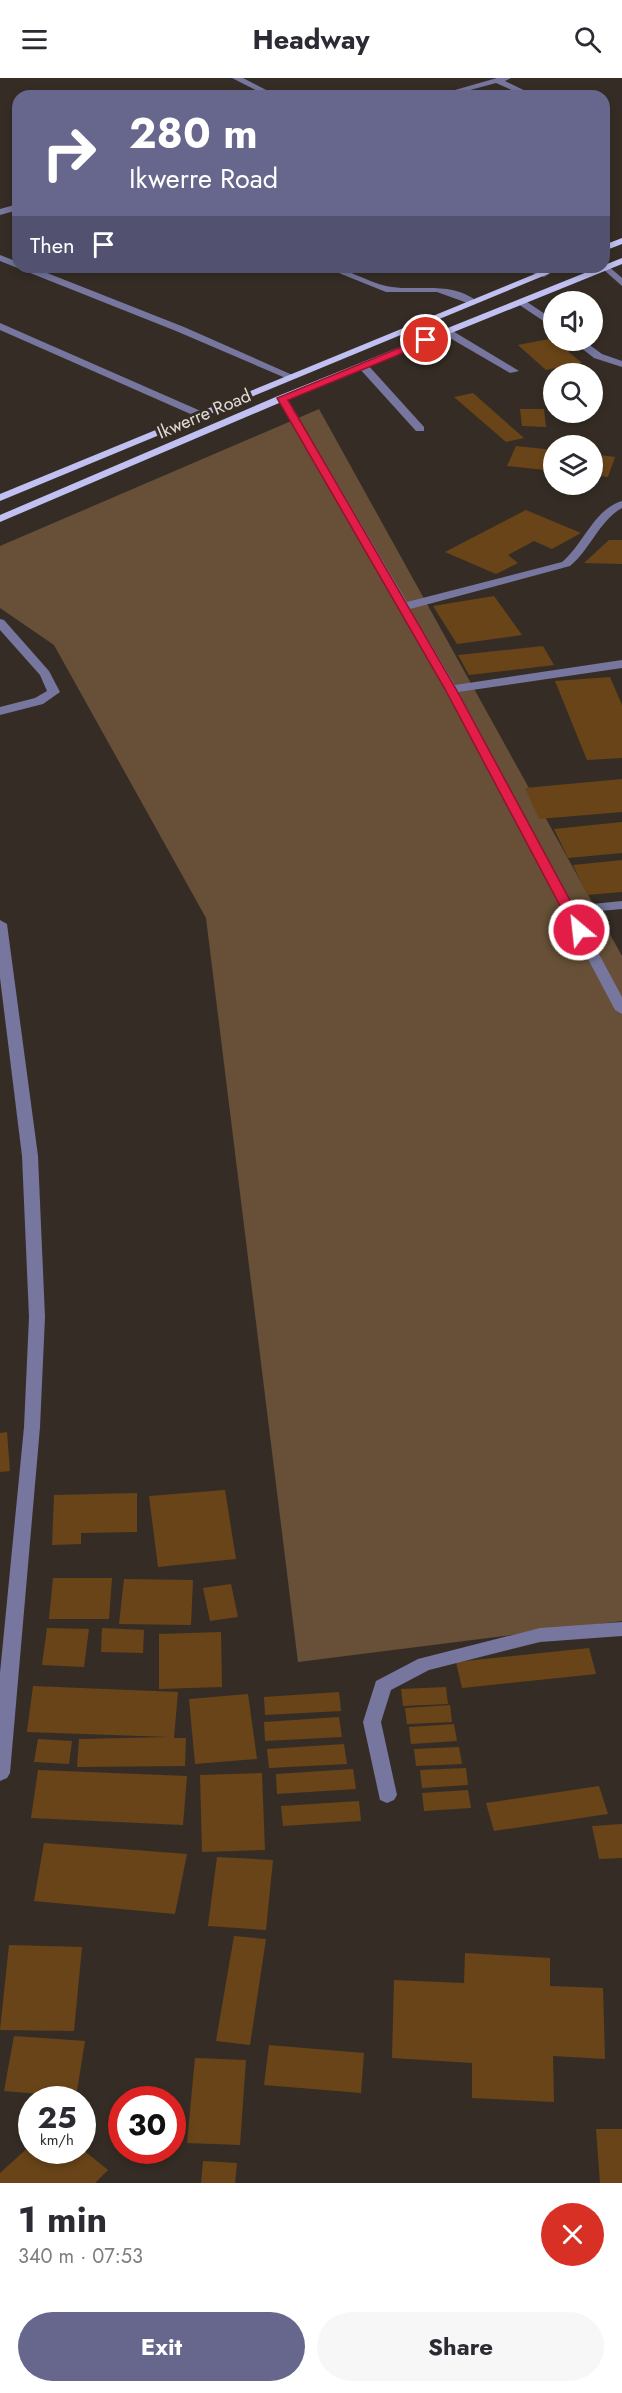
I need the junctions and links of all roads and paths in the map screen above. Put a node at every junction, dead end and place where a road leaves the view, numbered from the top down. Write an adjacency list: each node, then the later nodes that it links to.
1 (236, 78): 6 (street)
2 (464, 78): 5 (street)
3 (507, 78): 4 (street)
4 (497, 81): 5 (street); 8 (street)
5 (480, 85): 7 (street)
6 (261, 90)
7 (461, 90)
8 (518, 90)
9 (610, 271): 15 (street)
10 (39, 273): 25 (street)
11 (345, 273): 16 (street)
12 (541, 273): 14 (street)
13 (594, 273): 17 (main road, Ikwerre Road)
14 (544, 274): 16 (main road, Ikwerre Road)
15 (622, 283)
16 (473, 302): 25 (main road, Ikwerre Road)
17 (521, 302): 18 (street); 20 (main road, Ikwerre Road)
18 (543, 317)
19 (0, 326): 27 (street)
20 (447, 332): 23 (main road, Ikwerre Road); 24 (street)
21 (591, 351): 22 (street)
22 (622, 364)
23 (363, 366): 26 (main road, Ikwerre Road); 28 (street)
24 (514, 371)
25 (292, 377): 27 (main road, Ikwerre Road)
26 (282, 398): 31 (main road, Ikwerre Road); 32 (street)
27 (199, 414): 29 (main road, Ikwerre Road)
28 (420, 429)
29 (0, 498)
30 (622, 504): 32 (street)
31 (0, 519)
32 (403, 608): 35 (street)
33 (0, 623): 36 (street)
34 (622, 664): 35 (street)
35 (451, 689): 38 (street)
36 (0, 711)
37 (622, 905): 38 (street)
38 (569, 910): 40 (street)
39 (0, 924): 42 (street)
40 (622, 1010)
41 (622, 1629): 43 (street)
42 (0, 1773)
43 (387, 1795)

